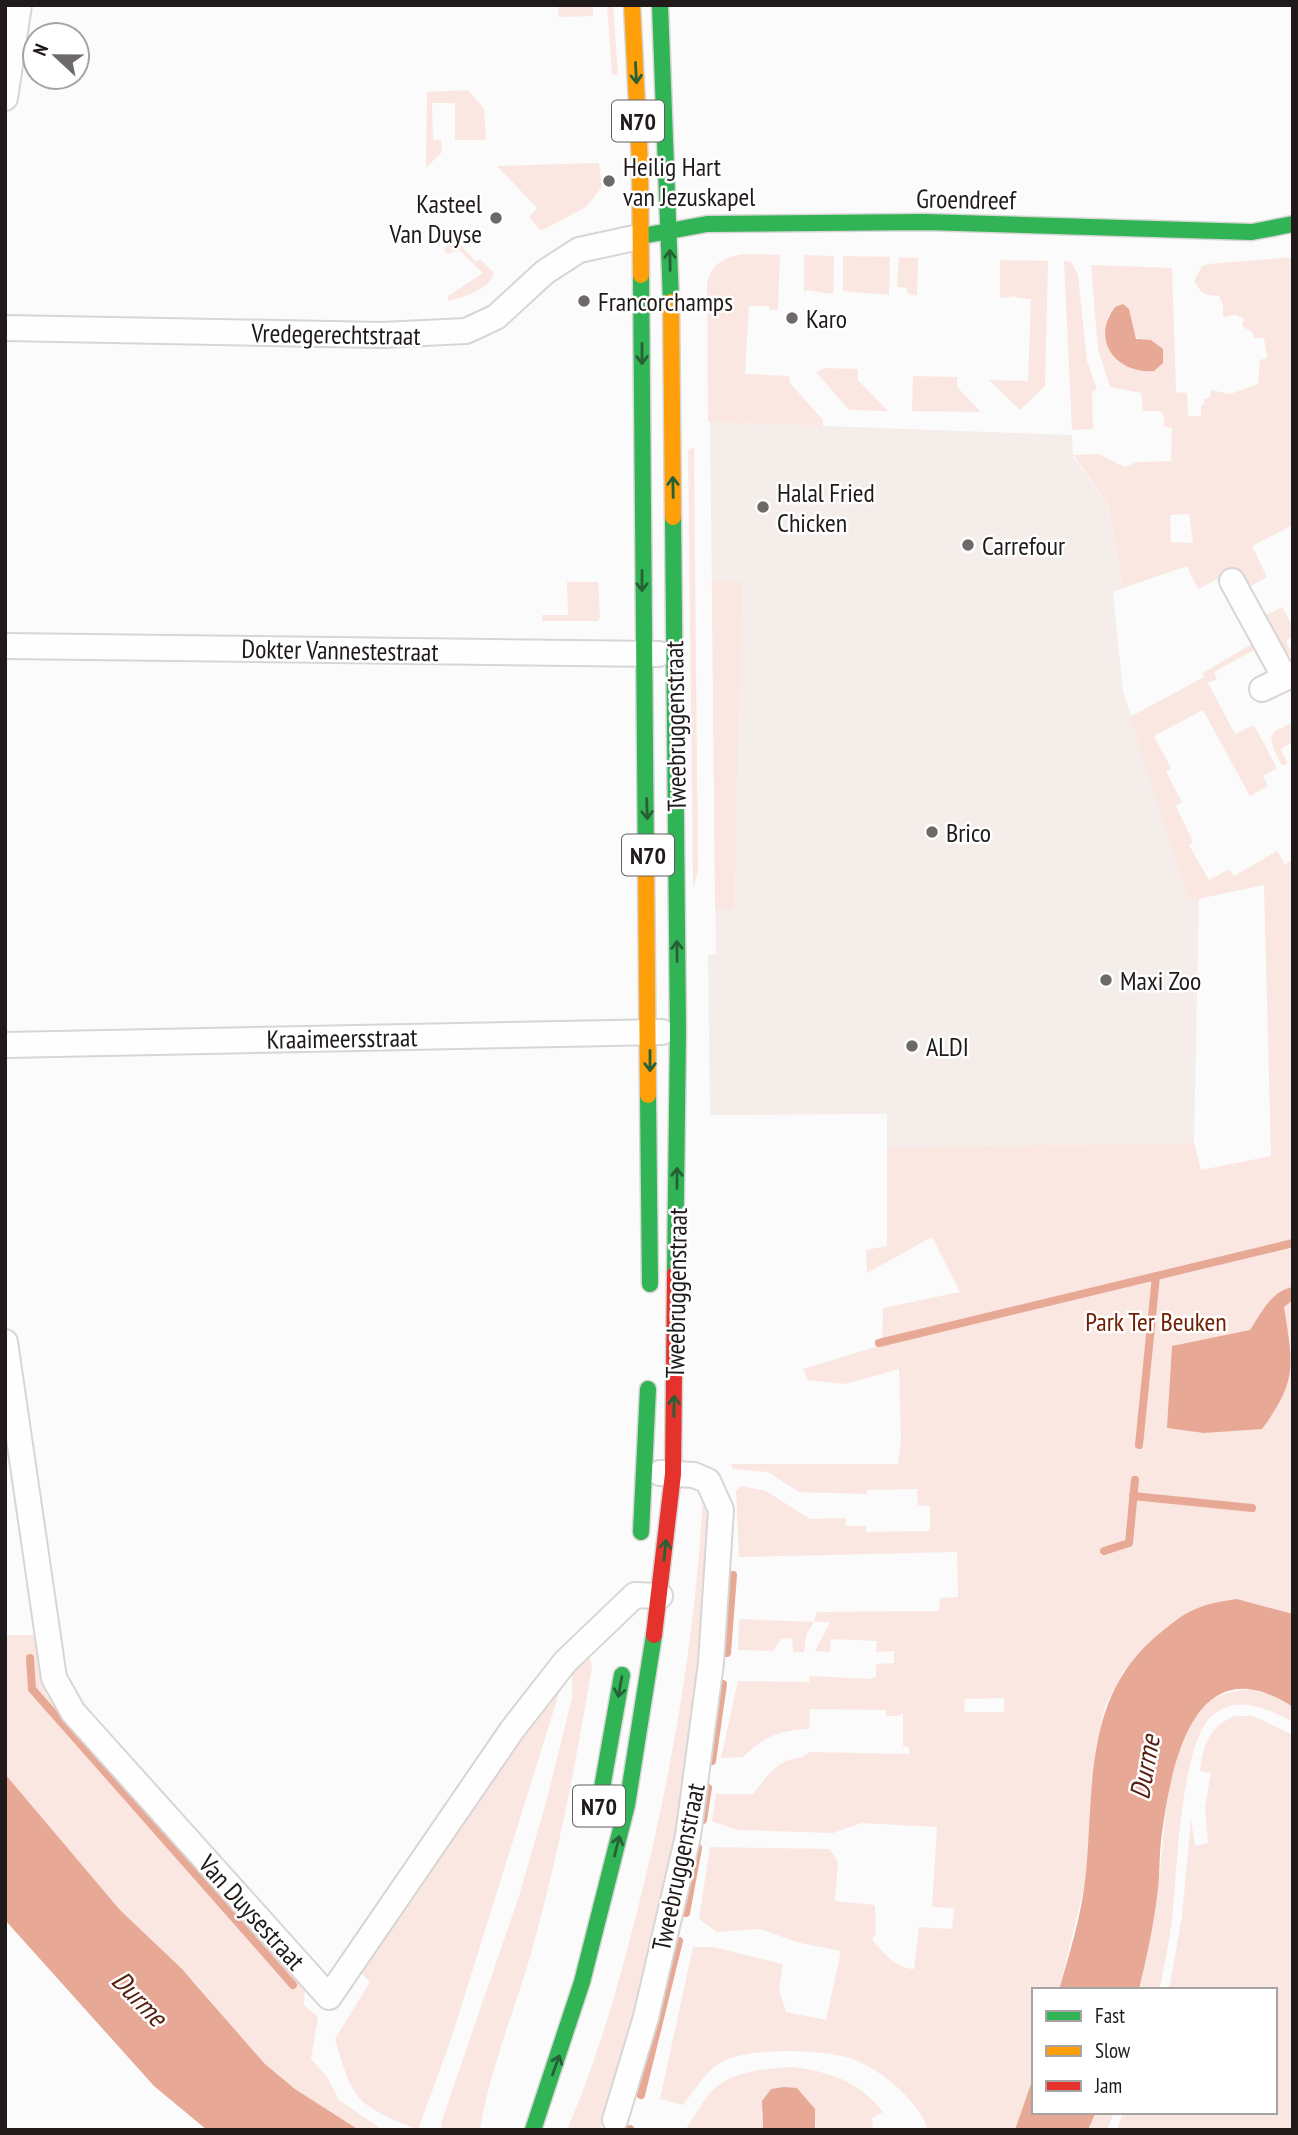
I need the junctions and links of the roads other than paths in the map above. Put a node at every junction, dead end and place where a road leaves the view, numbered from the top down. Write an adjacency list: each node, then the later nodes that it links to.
1 (19, 5): 4 (street)
2 (632, 5): 7 (main road, N70, one-way to 7)
3 (660, 5): 6 (main road, N70)
4 (5, 98)
5 (1293, 224): 6 (main road, Groendreef)
6 (670, 231): 7 (main road, Groendreef); 12 (main road, Tweebruggenstraat / N70, one-way to 6)
7 (639, 237): 8 (street, Vredegerechtstraat); 11 (main road, Tweebruggenstraat / N70, one-way to 11)
8 (5, 328)
9 (1232, 581): 13 (street)
10 (5, 646): 11 (street, Dokter Vannestestraat)
11 (642, 654): 12 (street, Dokter Vannestestraat); 15 (main road, Tweebruggenstraat / N70, one-way to 15)
12 (674, 654): 16 (main road, Tweebruggenstraat / N70, one-way to 12)
13 (1289, 676): 14 (street)
14 (1262, 689)
15 (650, 1032): 16 (street, Kraaimeersstraat); 17 (street, Kraaimeersstraat); 18 (main road, Tweebruggenstraat / N70, one-way to 18)
16 (678, 1032): 22 (main road, Tweebruggenstraat / N70, one-way to 16)
17 (5, 1045)
18 (650, 1296)
19 (5, 1342): 24 (street, Van Duysestraat)
20 (649, 1378): 21 (main road, Tweebruggenstraat)
21 (646, 1473): 22 (street, Tweebruggenstraat); 23 (main road, Tweebruggenstraat)
22 (673, 1474): 24 (main road, Tweebruggenstraat / N70, one-way to 22); 27 (street, Tweebruggenstraat)
23 (640, 1542)
24 (660, 1596): 28 (main road, Tweebruggenstraat / N70, one-way to 24)
25 (626, 1655): 26 (main road, N70, one-way to 26)
26 (595, 1821)
27 (615, 2120)
28 (533, 2130)

